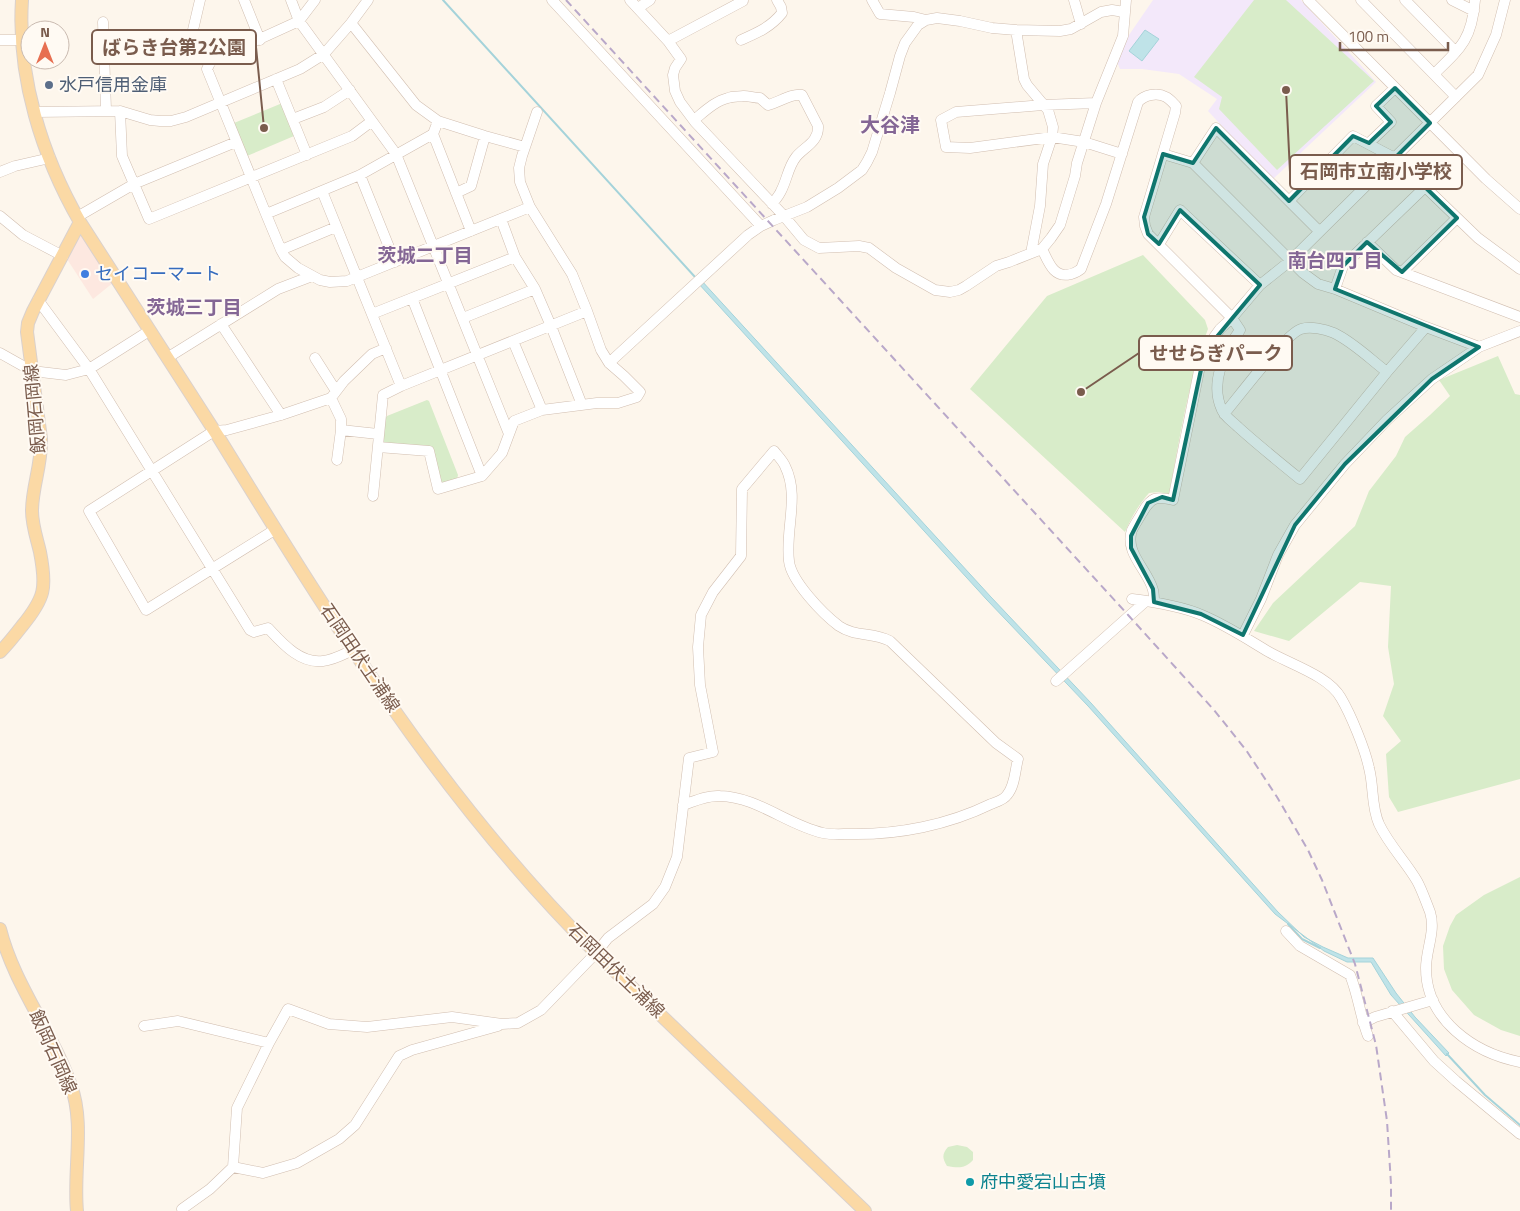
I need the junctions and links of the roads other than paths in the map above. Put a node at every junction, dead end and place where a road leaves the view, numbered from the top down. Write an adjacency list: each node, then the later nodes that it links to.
1 (22, 0): 23 (main road, 石岡田伏土浦線)
2 (200, 0): 29 (street)
3 (244, 0): 33 (street)
4 (291, 0): 25 (street)
5 (315, 0): 25 (street)
6 (368, 0): 27 (street)
7 (552, 0): 87 (street)
8 (630, 0): 21 (street)
9 (650, 0): 21 (street)
10 (743, 0): 35 (street)
11 (777, 0): 34 (street)
12 (872, 0): 24 (street)
13 (1074, 0): 28 (street)
14 (1126, 0): 22 (street)
15 (1308, 0): 41 (street)
16 (1362, 0): 39 (street)
17 (1405, 0): 36 (street)
18 (1452, 0): 20 (street)
19 (1505, 0): 43 (street)
20 (1474, 5): 36 (street)
21 (638, 8): 35 (street)
22 (1124, 12): 28 (street); 45 (street)
23 (22, 20)
24 (926, 20): 30 (street); 83 (street)
25 (299, 21): 33 (street); 37 (street)
26 (103, 22): 47 (street)
27 (351, 23): 37 (street); 54 (street)
28 (1081, 24): 30 (street)
29 (193, 30)
30 (1016, 30): 46 (street)
31 (0, 40): 32 (street)
32 (20, 40)
33 (260, 40): 44 (street)
34 (741, 40)
35 (668, 41): 52 (street)
36 (1456, 52): 39 (street)
37 (324, 54): 40 (street); 42 (street)
38 (25, 70): 49 (main road, 石岡田伏土浦線)
39 (1434, 74): 43 (street)
40 (276, 79): 44 (street); 51 (street)
41 (1394, 88): 55 (street); 61 (street)
42 (350, 90): 51 (street); 53 (street)
43 (1456, 97): 55 (street)
44 (220, 103): 48 (street); 59 (street)
45 (1096, 103): 46 (street); 60 (street)
46 (1044, 105): 58 (street); 58 (street)
47 (106, 110): 48 (street); 49 (street)
48 (120, 111): 73 (street)
49 (34, 112): 67 (main road, 石岡田伏土浦線)
50 (537, 112): 62 (street)
51 (293, 119): 66 (street)
52 (694, 120): 78 (street); 78 (street)
53 (372, 121): 63 (street); 66 (street)
54 (438, 121): 56 (street); 57 (street)
55 (1430, 123): 68 (street); 80 (street)
56 (433, 134): 63 (street); 76 (street)
57 (485, 136): 62 (street); 76 (street)
58 (1052, 137): 60 (street); 96 (street)
59 (236, 142): 72 (street); 73 (street)
60 (1084, 142): 64 (street); 94 (street)
61 (1369, 144): 68 (street); 77 (street)
62 (525, 147): 79 (street)
63 (396, 154): 71 (street); 93 (street)
64 (1122, 154): 65 (street); 94 (street)
65 (1163, 154): 69 (street); 92 (street)
66 (307, 155): 72 (street)
67 (50, 158): 70 (street); 86 (main road, 石岡田伏土浦線)
68 (1395, 158): 74 (street); 90 (street)
69 (1192, 163): 77 (street); 99 (street)
70 (0, 172)
71 (360, 175): 75 (street); 100 (street)
72 (251, 178): 73 (street); 81 (street)
73 (134, 184): 86 (street)
74 (1425, 187): 84 (street); 91 (street)
75 (322, 191): 81 (street); 88 (street)
76 (456, 193): 89 (street)
77 (1288, 201): 90 (street)
78 (772, 204): 83 (street)
79 (530, 207): 85 (street); 111 (street)
80 (1520, 209)
81 (266, 214): 95 (street)
82 (0, 216): 97 (street)
83 (784, 216): 87 (street); 96 (street)
84 (1457, 218): 101 (street); 102 (street)
85 (501, 219): 89 (street); 98 (street)
86 (78, 220): 97 (main road, 飯岡石岡線); 119 (main road, 石岡田伏土浦線)
87 (761, 226): 128 (street)
88 (336, 227): 95 (street); 104 (street)
89 (471, 231): 93 (street)
90 (1319, 231): 99 (street)
91 (1367, 242): 102 (street); 108 (street)
92 (1159, 244): 106 (street); 115 (street)
93 (433, 246): 100 (street); 105 (street)
94 (1042, 249): 96 (street)
95 (281, 250): 103 (street)
96 (1031, 253)
97 (63, 256): 110 (main road, 飯岡石岡線)
98 (514, 257): 105 (street); 107 (street)
99 (1290, 261): 106 (street); 108 (street)
100 (395, 262): 104 (street)
101 (1520, 269)
102 (1402, 272): 113 (street)
103 (312, 276): 104 (street); 116 (street)
104 (357, 277): 112 (street)
105 (448, 283): 109 (street); 114 (street)
106 (1260, 285): 115 (street)
107 (535, 289): 114 (street); 117 (street)
108 (1334, 289): 118 (street)
109 (412, 298): 112 (street); 131 (street)
110 (38, 300): 129 (street); 130 (main road, 飯岡石岡線)
111 (587, 311): 117 (street); 128 (street)
112 (372, 314): 123 (street)
113 (1520, 317)
114 (463, 318): 125 (street)
115 (1232, 318): 137 (street); 151 (street)
116 (221, 324): 126 (street); 138 (street)
117 (551, 326): 121 (street); 135 (street)
118 (1426, 328): 122 (street); 132 (street)
119 (149, 331): 126 (main road, 石岡田伏土浦線); 129 (street)
120 (1520, 331): 122 (street)
121 (514, 341): 125 (street); 136 (street)
122 (1479, 347): 152 (street)
123 (386, 348): 133 (street); 134 (street)
124 (0, 353): 130 (street)
125 (478, 355): 131 (street); 142 (street)
126 (167, 358): 140 (main road, 石岡田伏土浦線)
127 (315, 358): 134 (street)
128 (609, 363): 135 (street)
129 (89, 369): 130 (street); 145 (street)
130 (32, 371): 154 (main road, 飯岡石岡線)
131 (440, 371): 133 (street); 146 (street)
132 (1387, 372): 137 (street); 137 (street)
133 (401, 386): 141 (street)
134 (334, 394): 138 (street); 139 (street)
135 (582, 405): 136 (street)
136 (542, 410): 142 (street)
137 (1224, 414)
138 (281, 415): 140 (street)
139 (341, 430): 141 (street); 144 (street)
140 (214, 431): 145 (street); 148 (main road, 石岡田伏土浦線)
141 (378, 434): 143 (street)
142 (509, 434): 146 (street)
143 (378, 447): 146 (street); 147 (street)
144 (337, 460)
145 (151, 471): 149 (street); 149 (street)
146 (482, 476)
147 (373, 496)
148 (276, 529): 149 (street); 153 (main road, 石岡田伏土浦線)
149 (211, 569): 153 (street)
150 (1132, 599): 151 (street)
151 (1150, 601): 152 (street); 155 (street)
152 (1243, 636): 160 (street)
153 (353, 650): 159 (main road, 石岡田伏土浦線)
154 (0, 652)
155 (1060, 677)
156 (683, 805): 156 (street); 159 (street)
157 (0, 929): 170 (main road, 飯岡石岡線)
158 (1286, 931): 162 (street)
159 (596, 953): 163 (street); 172 (main road, 石岡田伏土浦線)
160 (1433, 1000): 161 (street); 167 (street)
161 (1394, 1011): 162 (street); 168 (street)
162 (1362, 1023): 165 (street)
163 (502, 1024): 166 (street); 169 (street)
164 (144, 1026): 166 (street)
165 (1368, 1036)
166 (269, 1043): 169 (street)
167 (1520, 1062)
168 (1520, 1134)
169 (233, 1167): 171 (street)
170 (77, 1211)
171 (183, 1211)
172 (865, 1211)

